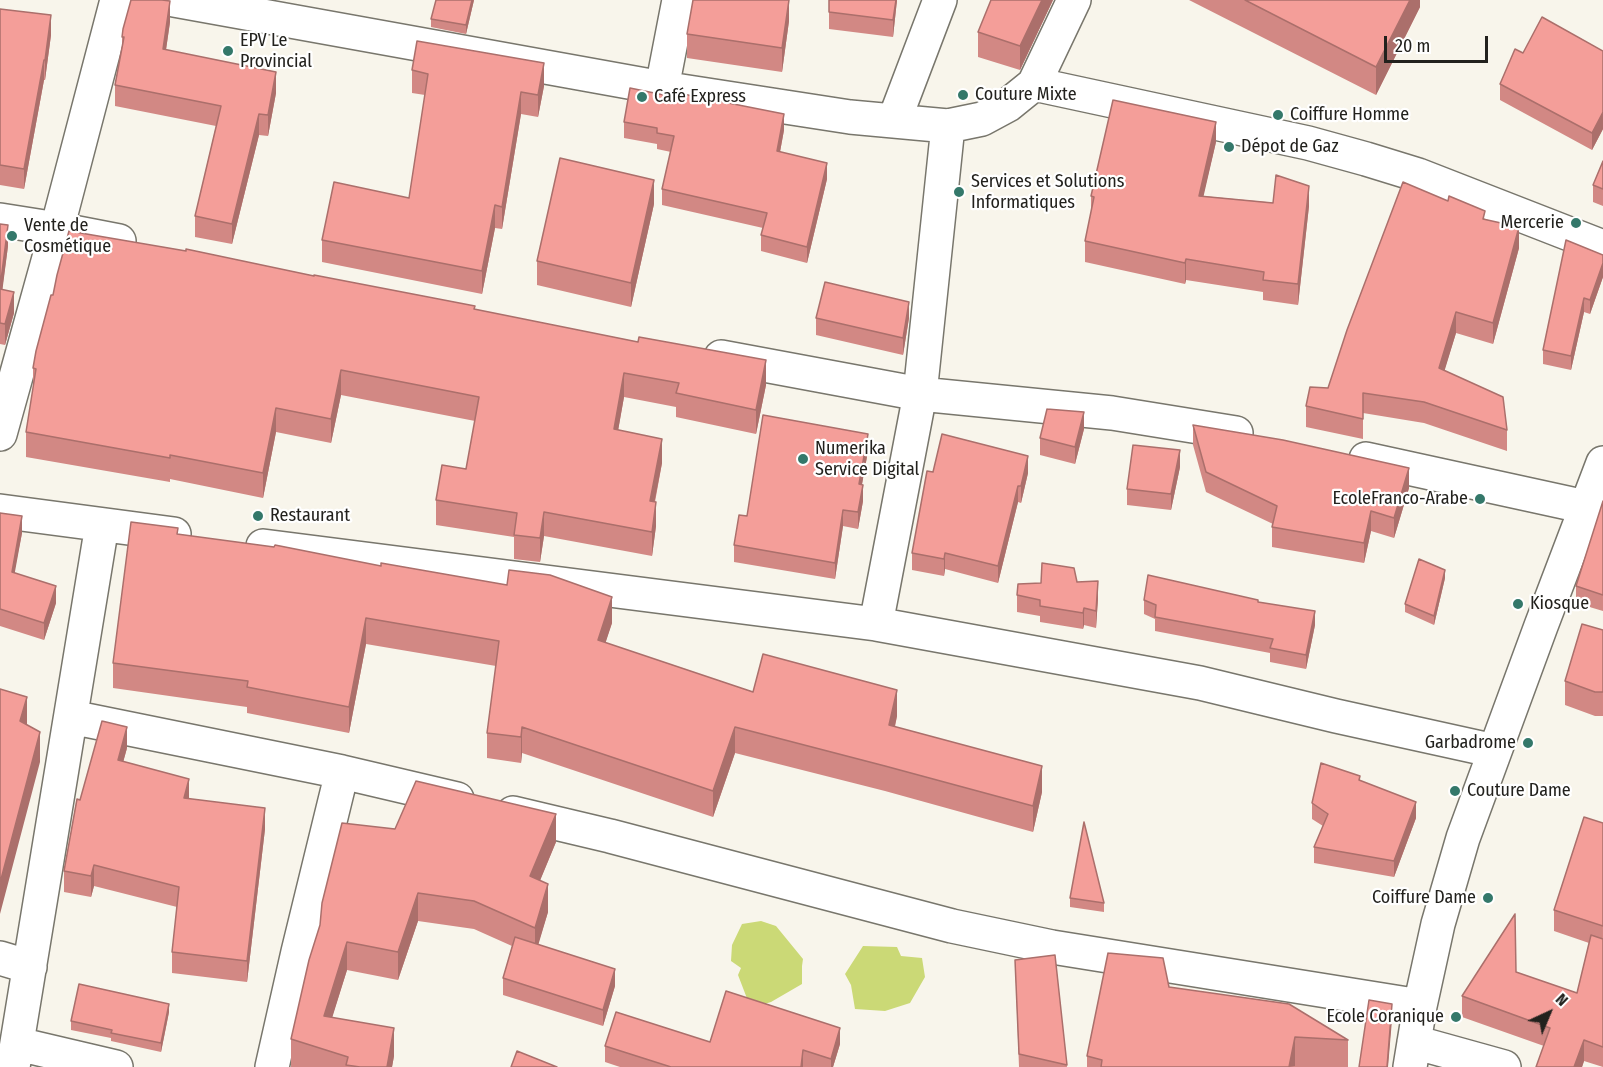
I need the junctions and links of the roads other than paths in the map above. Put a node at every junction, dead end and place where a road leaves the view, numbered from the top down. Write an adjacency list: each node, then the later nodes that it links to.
1 (117, 0): 11 (street)
2 (174, 0): 7 (street)
3 (679, 0): 7 (street)
4 (940, 0): 8 (street)
5 (1074, 0): 6 (street)
6 (1034, 84): 9 (street); 13 (street)
7 (662, 87): 8 (street)
8 (894, 121): 9 (street)
9 (948, 126): 15 (street)
10 (0, 220): 11 (street)
11 (57, 229): 12 (street); 16 (street)
12 (147, 247)
13 (1603, 247)
14 (688, 351): 15 (street)
15 (920, 394): 17 (street); 23 (street)
16 (0, 434)
17 (1264, 438)
18 (1335, 452): 20 (street)
19 (1603, 463): 20 (street)
20 (1586, 507): 25 (street)
21 (0, 511): 22 (street)
22 (102, 525): 23 (street); 24 (street)
23 (876, 624): 25 (street)
24 (71, 717): 26 (street); 27 (street)
25 (1494, 751): 28 (street)
26 (342, 772): 28 (street); 32 (street)
27 (15, 963): 30 (street)
28 (1420, 1006): 29 (street)
29 (1412, 1054): 33 (street)
30 (16, 1056): 31 (street)
31 (116, 1067)
32 (272, 1067)
33 (1504, 1067)

